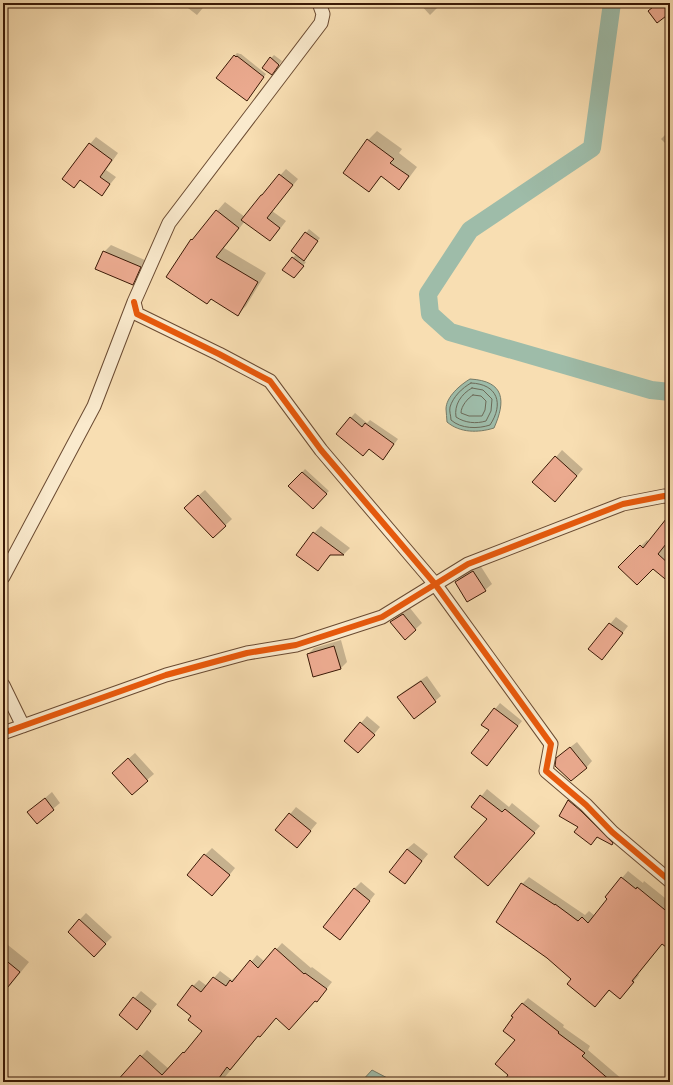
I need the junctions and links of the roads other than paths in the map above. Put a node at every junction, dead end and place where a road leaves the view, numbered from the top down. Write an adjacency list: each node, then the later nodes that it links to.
1 (319, 3): 2 (street)
2 (134, 302): 4 (street); 5 (street)
3 (670, 497): 5 (street)
4 (3, 577)
5 (436, 584): 7 (street); 9 (street)
6 (3, 685): 7 (street)
7 (23, 726): 8 (street)
8 (3, 733)
9 (670, 881)

